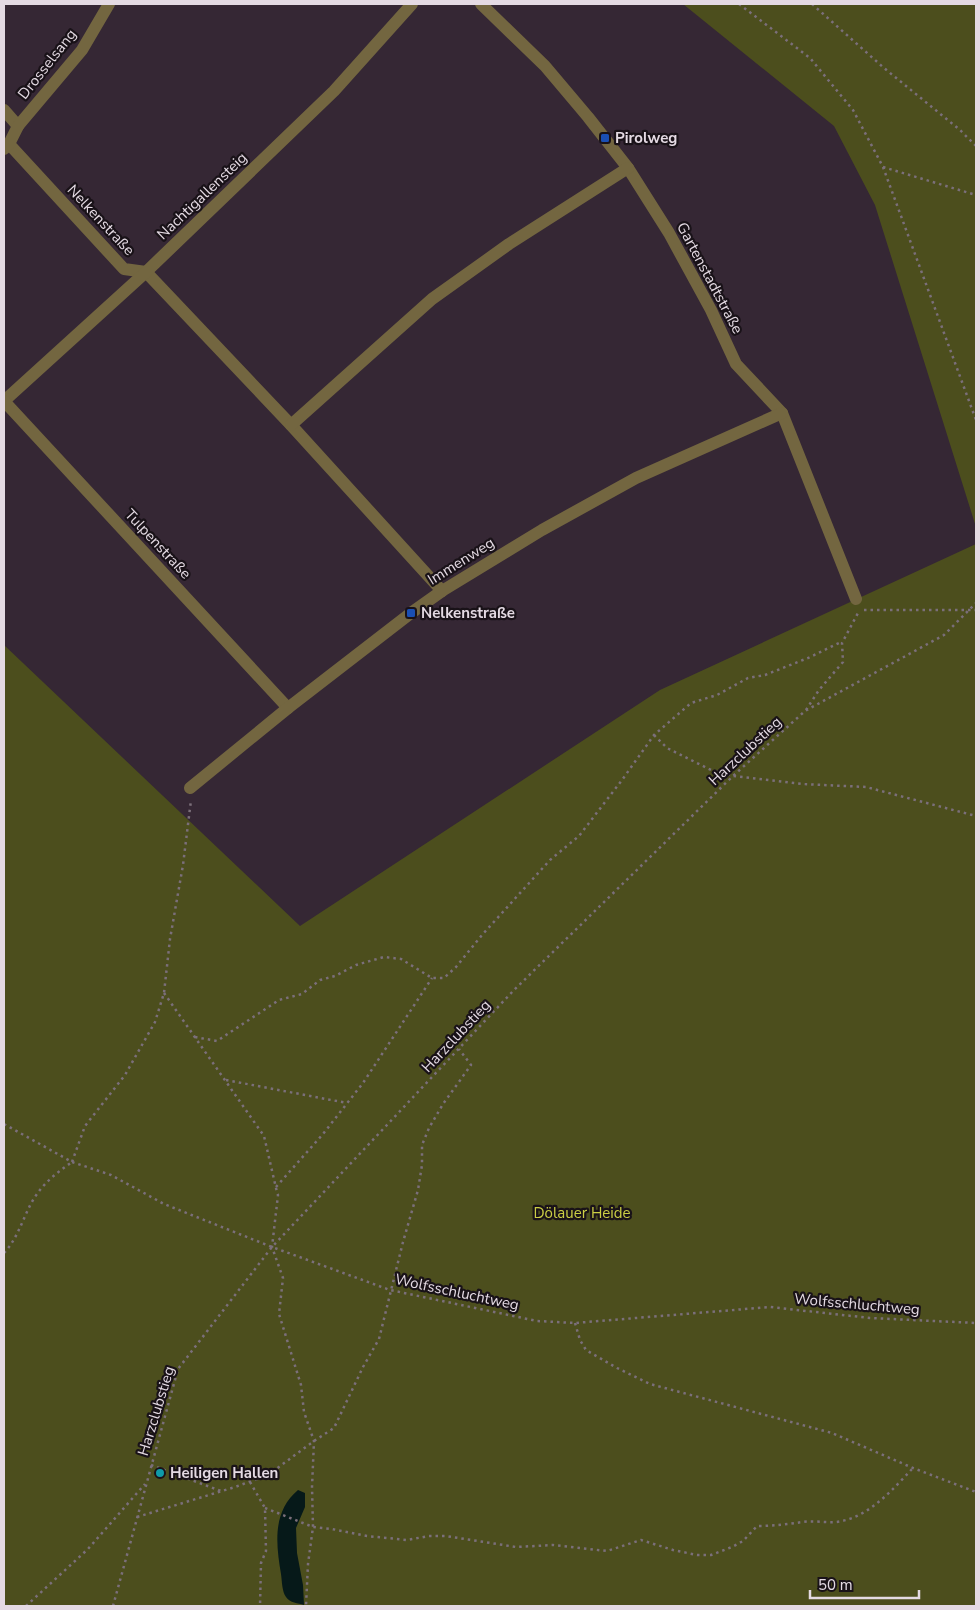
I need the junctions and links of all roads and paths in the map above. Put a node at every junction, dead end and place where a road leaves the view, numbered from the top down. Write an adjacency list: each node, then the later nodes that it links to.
1 (109, 4): 7 (street, Drosselsang)
2 (412, 4): 13 (street, Nachtigallensteig)
3 (480, 4): 11 (street, Gartenstadtstraße)
4 (739, 4): 10 (path)
5 (812, 4): 9 (path)
6 (4, 110): 7 (street)
7 (18, 126): 8 (street, Drosselsang)
8 (6, 146): 13 (street, Nelkenstraße)
9 (976, 146)
10 (883, 167): 12 (path); 16 (path)
11 (628, 168): 15 (street, Gartenstadtstraße); 17 (street)
12 (976, 195)
13 (146, 272): 14 (street, Nachtigallensteig); 17 (street)
14 (4, 401): 24 (street, Tulpenstraße)
15 (782, 413): 18 (street, Immenweg); 19 (street, Gartenstadtstraße)
16 (976, 420)
17 (291, 425): 18 (street)
18 (442, 591): 24 (street, Immenweg)
19 (856, 599)
20 (976, 603): 21 (path, Harzclubstieg)
21 (969, 610): 22 (path); 23 (path); 25 (path, Harzclubstieg)
22 (976, 610)
23 (842, 643): 25 (path); 26 (path)
24 (288, 708): 28 (street, Immenweg)
25 (805, 711): 27 (path, Harzclubstieg)
26 (654, 735): 27 (path); 30 (path)
27 (733, 776): 29 (path); 33 (path, Harzclubstieg)
28 (190, 788): 31 (path)
29 (976, 816)
30 (432, 978): 32 (path); 35 (path)
31 (164, 993): 32 (path); 37 (path)
32 (195, 1037): 34 (path)
33 (459, 1049): 39 (path, Harzclubstieg); 41 (path)
34 (225, 1080): 35 (path); 38 (path)
35 (347, 1103): 38 (path)
36 (4, 1124): 37 (path, Wolfsschluchtweg)
37 (72, 1162): 39 (path, Wolfsschluchtweg); 40 (path)
38 (276, 1188): 39 (path)
39 (272, 1247): 41 (path, Wolfsschluchtweg); 44 (path); 45 (path, Harzclubstieg)
40 (4, 1252)
41 (390, 1290): 43 (path, Wolfsschluchtweg); 44 (path)
42 (976, 1323): 43 (path, Wolfsschluchtweg)
43 (575, 1324): 46 (path)
44 (314, 1441): 48 (path); 53 (path)
45 (151, 1465): 47 (path, Harzclubstieg); 49 (path)
46 (913, 1468): 50 (path); 53 (path)
47 (147, 1482): 52 (path, Harzclubstieg); 54 (path)
48 (250, 1482): 49 (path); 51 (path)
49 (222, 1491): 52 (path)
50 (976, 1492)
51 (265, 1508): 53 (path); 56 (path)
52 (137, 1516): 55 (path, Harzclubstieg)
53 (313, 1527): 57 (path)
54 (26, 1606)
55 (113, 1606)
56 (260, 1606)
57 (306, 1606)

